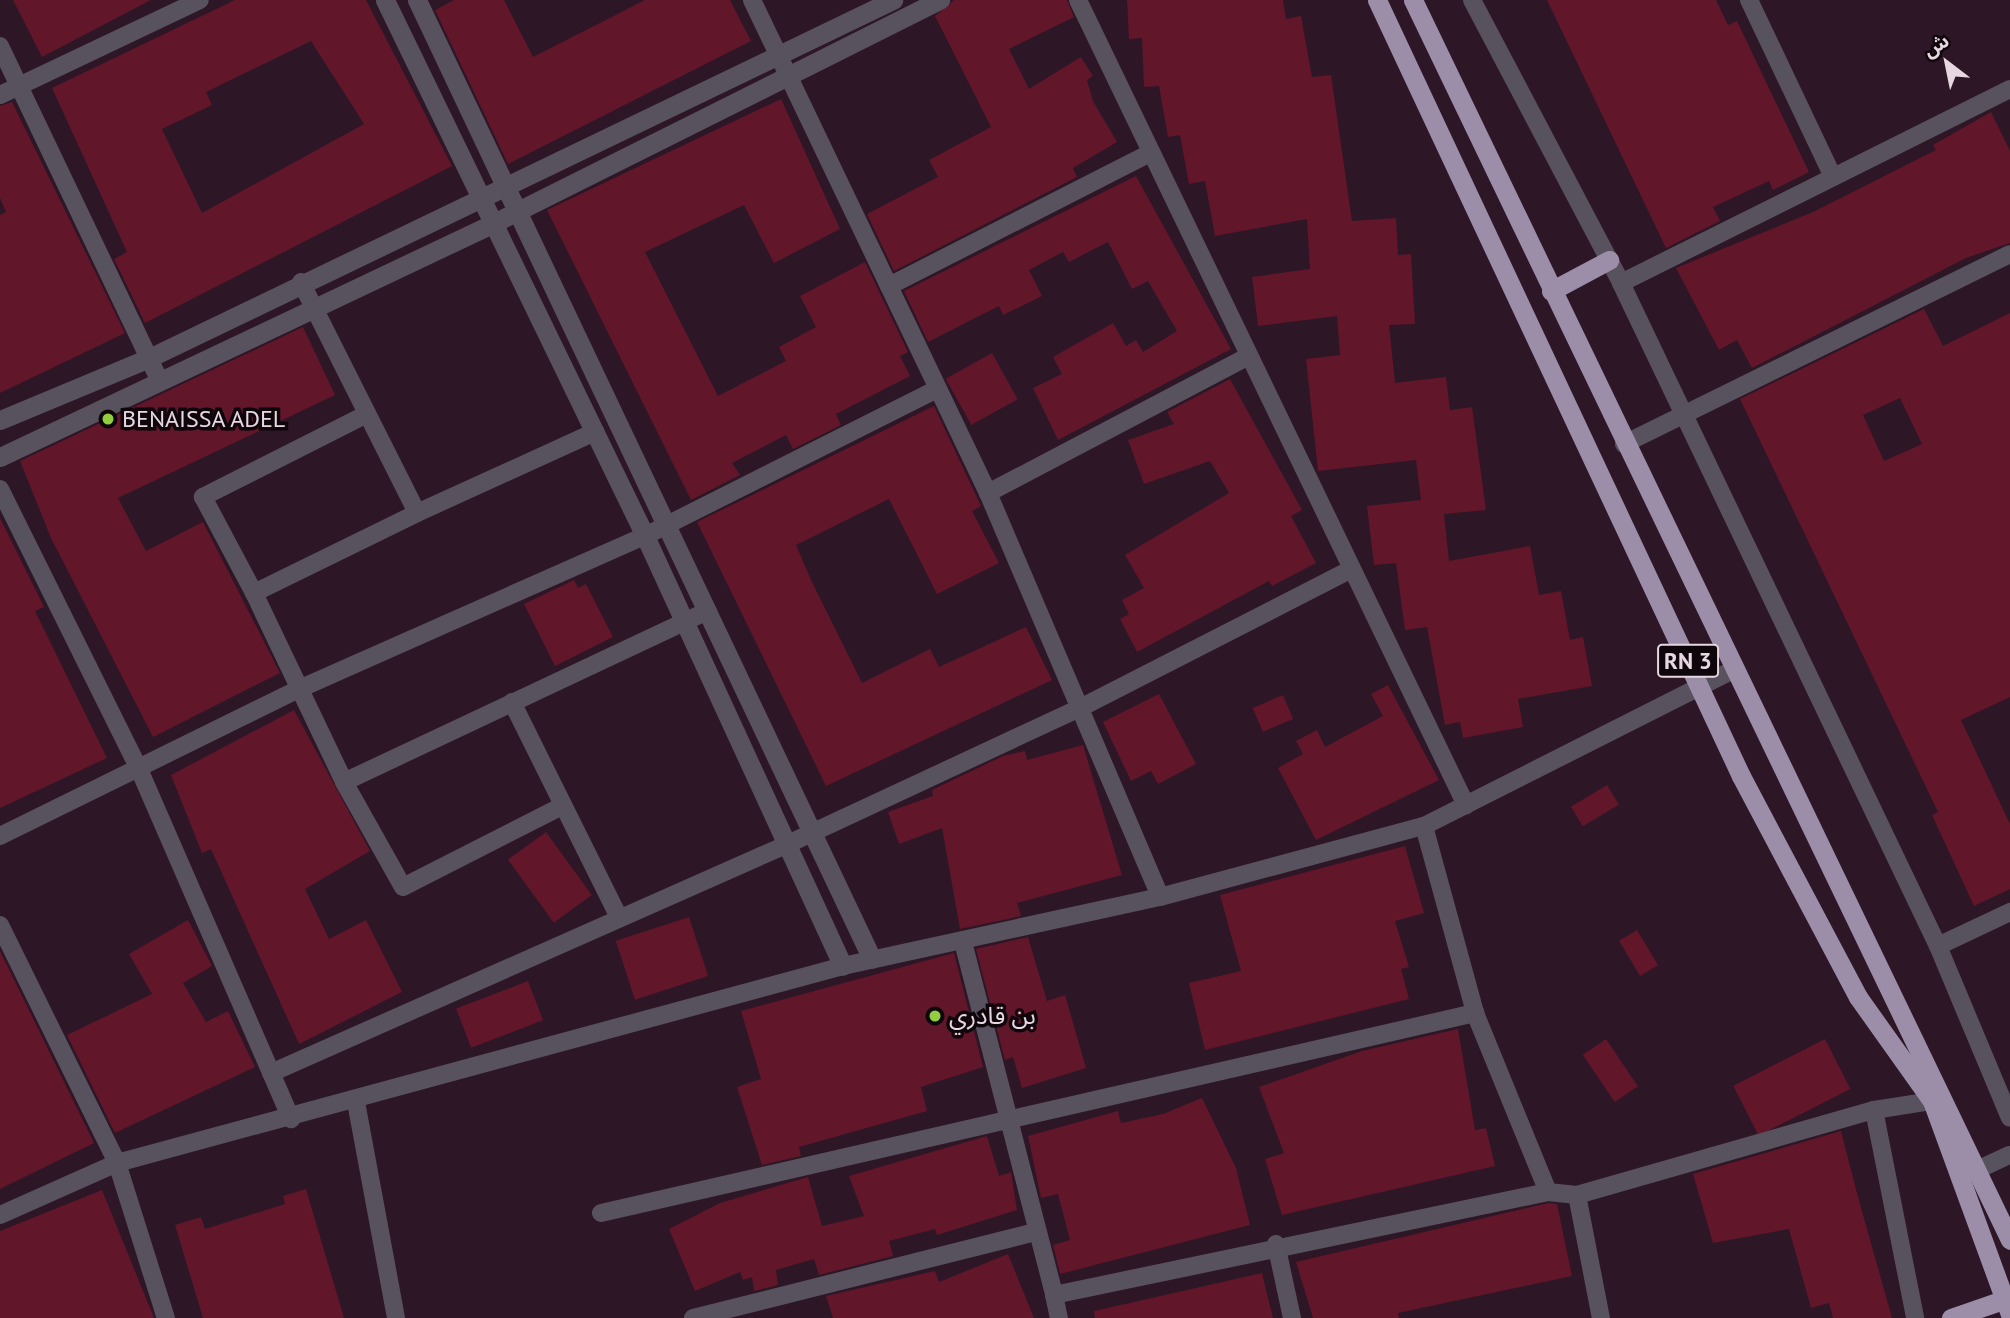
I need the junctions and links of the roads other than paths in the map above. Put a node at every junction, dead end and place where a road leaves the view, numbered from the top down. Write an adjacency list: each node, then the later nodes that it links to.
1 (200, 0): 14 (street)
2 (385, 0): 20 (street)
3 (417, 0): 19 (street)
4 (752, 0): 13 (street)
5 (893, 0): 13 (street)
6 (940, 0): 13 (street)
7 (1078, 0): 17 (street)
8 (1377, 0): 50 (highway, RN 3)
9 (1413, 0): 28 (highway, RN 3)
10 (1472, 0): 24 (street)
11 (1749, 0): 18 (street)
12 (0, 46): 14 (street)
13 (783, 66): 19 (street); 21 (street); 27 (street)
14 (18, 86): 16 (street); 31 (street)
15 (2010, 89): 18 (street)
16 (0, 95)
17 (1150, 153): 27 (street); 30 (street)
18 (1832, 175): 26 (street)
19 (504, 189): 20 (street); 21 (street)
20 (483, 200): 22 (street); 25 (street)
21 (515, 212): 22 (street); 43 (street)
22 (494, 223): 29 (street); 37 (street)
23 (2010, 254): 35 (street)
24 (1609, 260): 26 (street); 28 (highway)
25 (302, 282): 29 (street); 31 (street)
26 (1621, 283): 35 (street)
27 (889, 286): 33 (street)
28 (1551, 291): 38 (highway, RN 3)
29 (313, 306): 32 (street); 34 (street)
30 (1247, 357): 41 (street); 45 (street)
31 (149, 358): 32 (street); 36 (street)
32 (160, 381): 39 (street)
33 (937, 389): 41 (street); 43 (street)
34 (367, 414): 42 (street); 46 (street)
35 (1684, 416): 38 (street); 67 (street)
36 (0, 420)
37 (595, 432): 42 (street); 44 (street)
38 (1624, 444): 49 (highway, RN 3)
39 (0, 457)
40 (0, 489): 54 (street)
41 (988, 493): 53 (street)
42 (417, 513): 46 (street)
43 (666, 521): 44 (street); 47 (street)
44 (645, 536): 48 (street); 51 (street)
45 (1348, 571): 53 (street); 56 (street)
46 (254, 593): 51 (street)
47 (708, 611): 48 (street); 59 (street)
48 (684, 620): 52 (street); 61 (street)
49 (1735, 669): 50 (street); 80 (highway, RN 3)
50 (1700, 688): 56 (street); 72 (highway, RN 3)
51 (299, 689): 54 (street); 55 (street)
52 (512, 702): 55 (street); 57 (street)
53 (1082, 707): 59 (street); 62 (street)
54 (139, 769): 60 (street); 71 (street)
55 (344, 782): 57 (street)
56 (1466, 805): 58 (street)
57 (562, 806): 64 (street)
58 (1424, 826): 62 (street); 70 (street)
59 (813, 833): 61 (street); 68 (street)
60 (0, 836)
61 (788, 845): 64 (street); 69 (street)
62 (1160, 897): 66 (street)
63 (2010, 912): 67 (street)
64 (620, 918): 71 (street)
65 (0, 925): 79 (street)
66 (962, 942): 68 (street); 77 (street)
67 (1938, 946): 75 (street)
68 (872, 959): 69 (street)
69 (843, 966): 73 (street)
70 (1475, 1013): 77 (street); 81 (street)
71 (271, 1073): 76 (street)
72 (1932, 1101): 74 (street); 89 (highway, RN 3)
73 (355, 1102): 76 (street); 91 (street)
74 (1874, 1110): 82 (street); 96 (street)
75 (2010, 1118)
76 (291, 1119): 79 (street)
77 (1007, 1123): 83 (street); 85 (street)
78 (2010, 1154): 80 (street)
79 (117, 1163): 84 (street); 90 (street)
80 (1975, 1171): 86 (highway, RN 3)
81 (1548, 1192): 82 (street); 87 (street)
82 (1577, 1195): 95 (street)
83 (601, 1213)
84 (0, 1215)
85 (1036, 1232): 88 (street); 92 (street)
86 (2010, 1240)
87 (1276, 1244): 88 (street); 94 (street)
88 (1054, 1295): 93 (street)
89 (2007, 1307): 97 (highway)
90 (166, 1318)
91 (396, 1318)
92 (693, 1318)
93 (1059, 1318)
94 (1292, 1318)
95 (1601, 1318)
96 (1914, 1318)
97 (1951, 1318)

